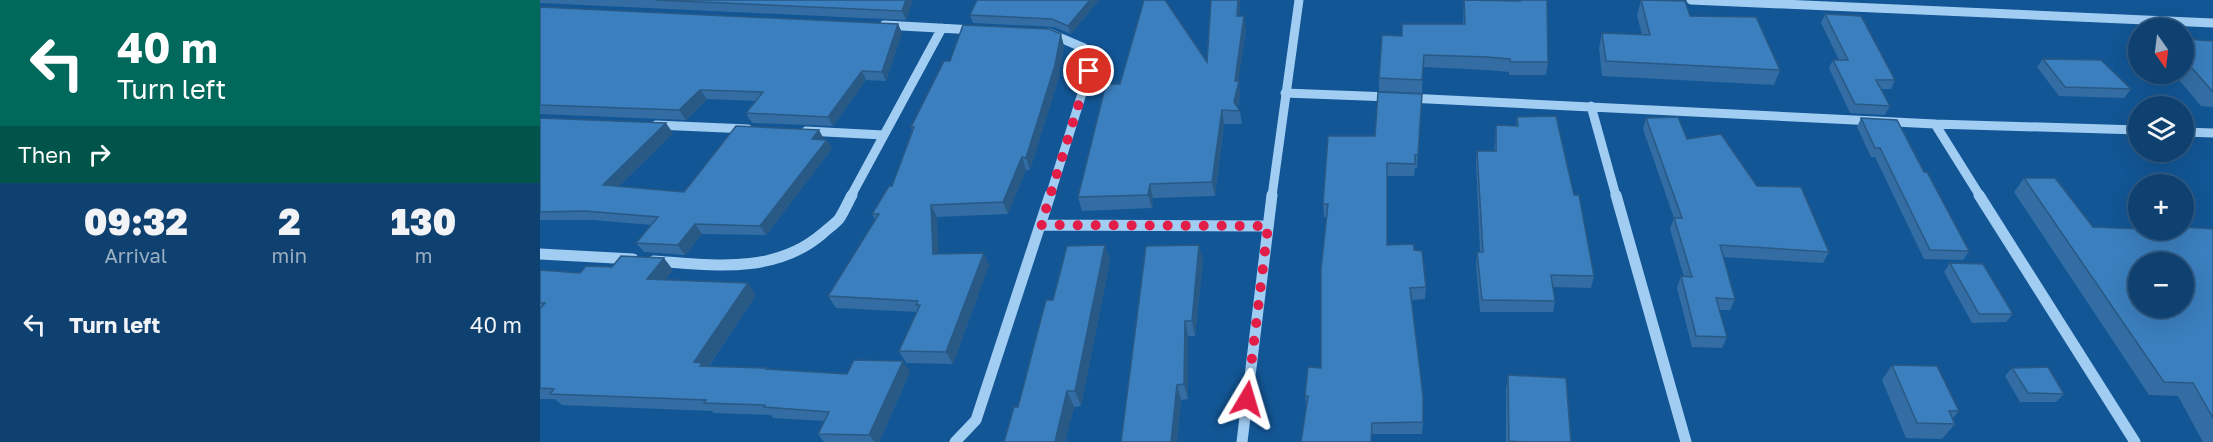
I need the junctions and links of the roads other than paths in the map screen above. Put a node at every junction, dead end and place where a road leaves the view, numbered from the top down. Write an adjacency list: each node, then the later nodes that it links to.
1 (1299, 0): 9 (street)
2 (1691, 0): 3 (street)
3 (1858, 3): 4 (street)
4 (2213, 23)
5 (871, 25): 6 (street)
6 (942, 28): 7 (street); 18 (street)
7 (987, 30)
8 (1043, 33): 19 (street)
9 (1285, 93): 10 (street); 20 (street)
10 (1591, 106): 11 (street); 24 (street)
11 (1935, 124): 14 (street); 25 (street)
12 (646, 125): 13 (street)
13 (753, 129)
14 (2128, 130)
15 (800, 131): 18 (street)
16 (2194, 132): 17 (street)
17 (2213, 133)
18 (883, 135): 21 (street)
19 (1041, 225): 20 (street); 22 (street)
20 (1268, 226): 23 (street)
21 (540, 254)
22 (955, 442)
23 (1242, 442)
24 (1686, 442)
25 (2135, 442)

